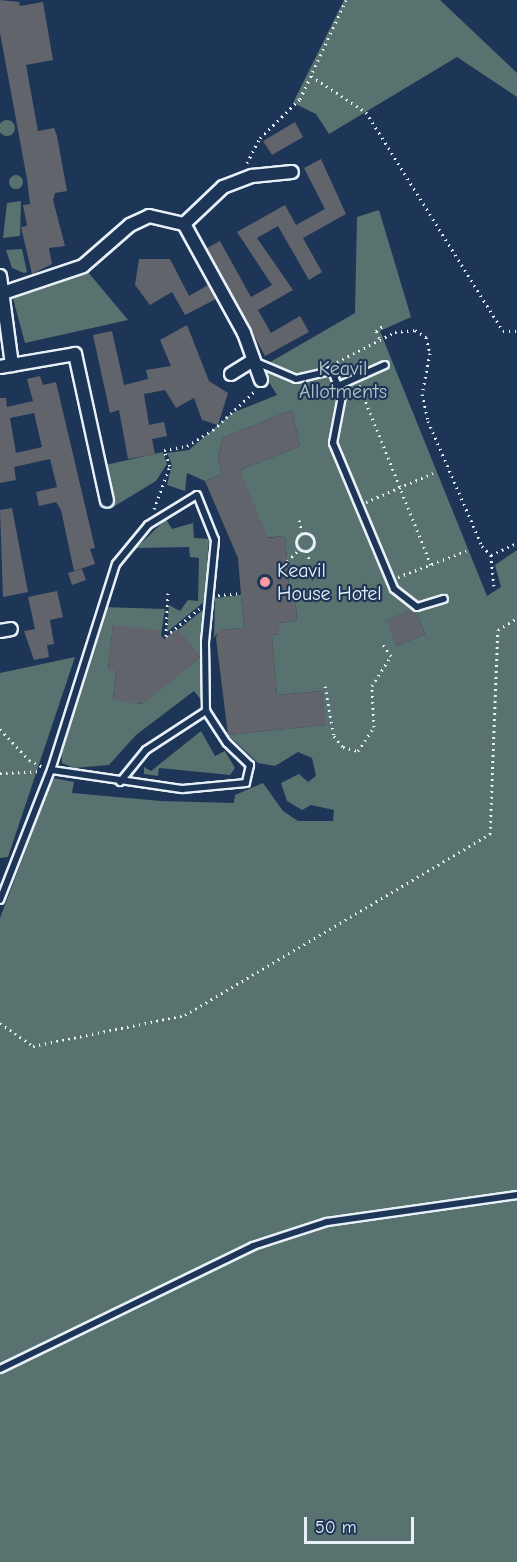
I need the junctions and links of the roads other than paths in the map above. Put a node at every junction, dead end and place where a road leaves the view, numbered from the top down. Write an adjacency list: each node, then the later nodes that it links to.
1 (292, 172): 2 (street)
2 (184, 224): 4 (street); 5 (street)
3 (0, 276): 4 (street)
4 (3, 292): 7 (street)
5 (253, 360): 8 (street); 9 (street); 10 (lane)
6 (385, 365): 10 (lane)
7 (6, 366): 11 (street)
8 (231, 374)
9 (261, 380)
10 (340, 386): 12 (lane)
11 (107, 501)
12 (444, 599)
13 (206, 711): 14 (lane); 15 (lane); 15 (lane)
14 (51, 770): 15 (lane); 16 (lane)
15 (120, 782)
16 (0, 900)
17 (517, 1195): 18 (lane)
18 (0, 1369)

